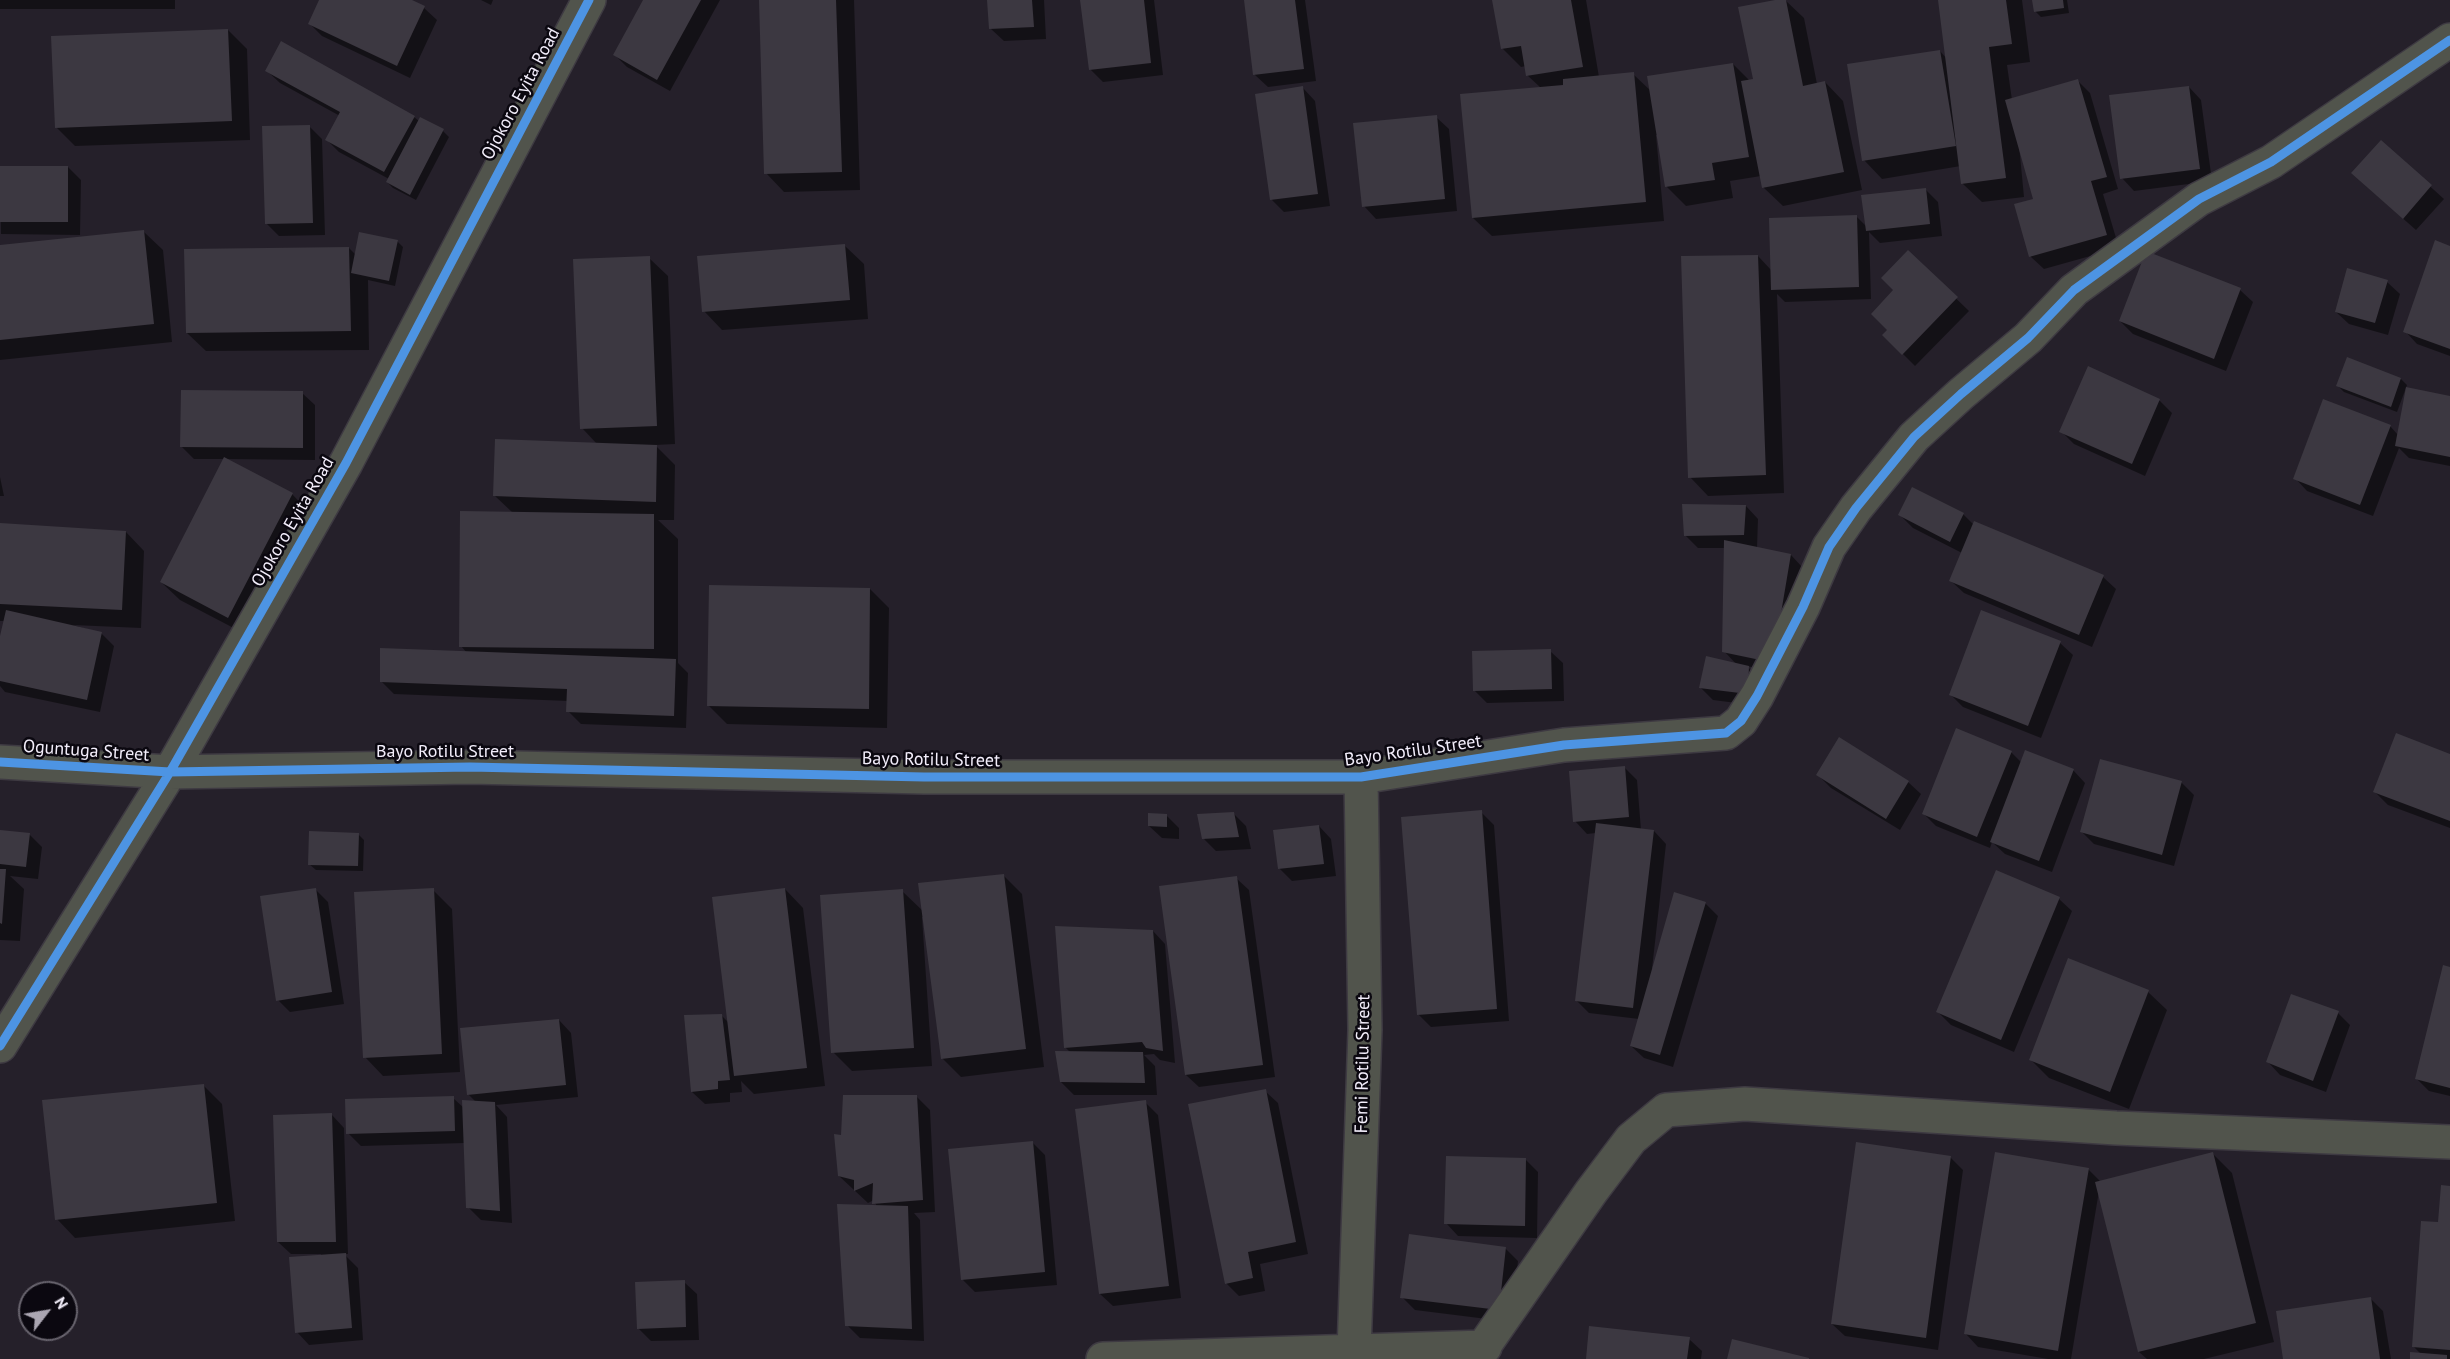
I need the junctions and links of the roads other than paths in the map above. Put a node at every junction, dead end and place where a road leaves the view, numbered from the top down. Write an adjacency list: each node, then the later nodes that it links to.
1 (590, 0): 4 (street, Ojokoro Eyita Road)
2 (2450, 40): 5 (street, Bayo Rotilu Street)
3 (0, 762): 4 (street, Oguntuga Street)
4 (170, 772): 5 (street, Bayo Rotilu Street); 6 (street, Ojokoro Eyita Road)
5 (1361, 777): 8 (street, Femi Rotilu Street)
6 (0, 1046)
7 (2450, 1142): 9 (street)
8 (1354, 1351): 9 (street); 10 (street)
9 (1480, 1353)
10 (1103, 1359)

